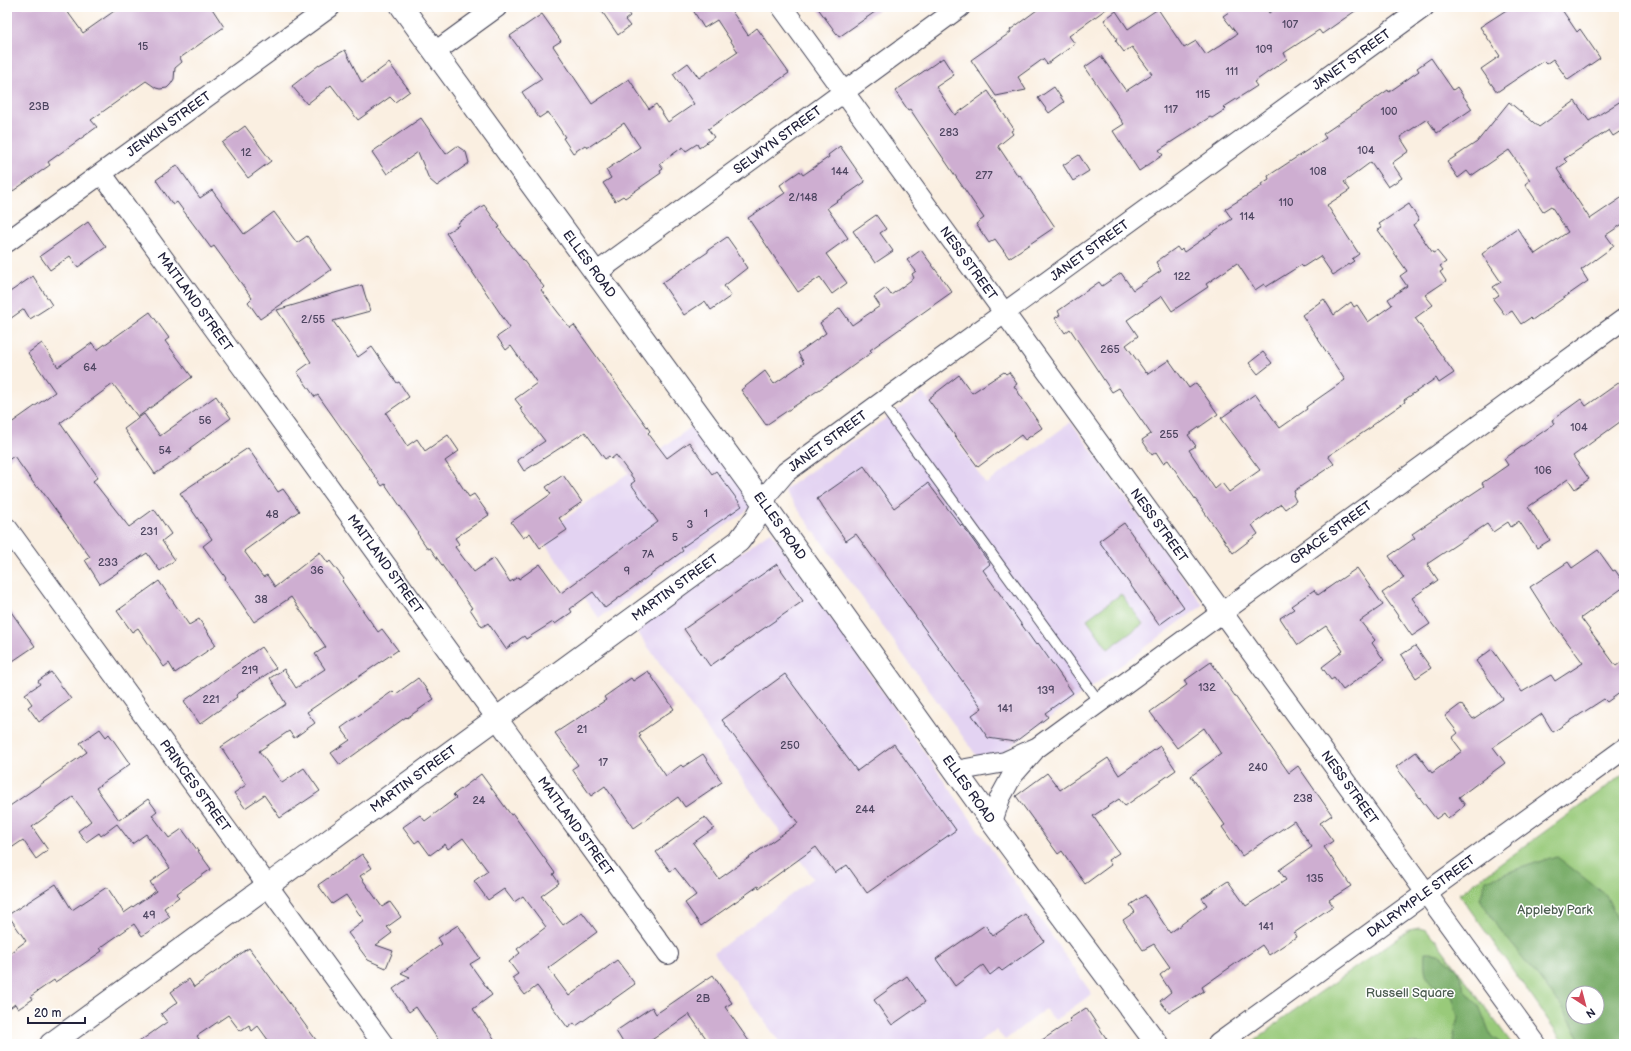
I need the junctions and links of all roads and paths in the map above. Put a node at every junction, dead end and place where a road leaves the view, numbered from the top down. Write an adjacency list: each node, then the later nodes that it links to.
1 (330, 7): 9 (street, JENKIN STREET)
2 (402, 7): 7 (main road, ELLES ROAD)
3 (496, 7): 7 (street)
4 (782, 7): 8 (street, NESS STREET)
5 (960, 7): 8 (street, SELWYN STREET)
6 (1424, 7): 12 (street, JANET STREET)
7 (435, 52): 11 (main road, ELLES ROAD)
8 (844, 91): 11 (street, SELWYN STREET); 12 (street, NESS STREET)
9 (102, 174): 10 (street, JENKIN STREET); 19 (street, MAITLAND STREET)
10 (7, 242)
11 (596, 273): 15 (main road, ELLES ROAD)
12 (1004, 313): 14 (street, JANET STREET); 17 (street, NESS STREET)
13 (1624, 319): 17 (street, GRACE STREET)
14 (881, 402): 15 (street, JANET STREET); 18 (lane)
15 (764, 504): 19 (main road, MARTIN STREET); 22 (main road, ELLES ROAD)
16 (7, 528): 24 (street, PRINCES STREET)
17 (1222, 612): 18 (street, GRACE STREET); 25 (street, NESS STREET)
18 (1099, 702): 20 (street, GRACE STREET)
19 (497, 718): 24 (main road, MARTIN STREET); 26 (street, MAITLAND STREET)
20 (1038, 747): 22 (street, GRACE STREET); 23 (street, GRACE STREET)
21 (1624, 749): 25 (street, DALRYMPLE STREET)
22 (955, 771): 23 (main road, ELLES ROAD)
23 (992, 822): 29 (main road, ELLES ROAD)
24 (268, 886): 27 (main road, MARTIN STREET); 28 (street, PRINCES STREET)
25 (1427, 893): 30 (street, DALRYMPLE STREET); 31 (street, NESS STREET)
26 (668, 954)
27 (51, 1044)
28 (383, 1044)
29 (1157, 1044)
30 (1218, 1044)
31 (1536, 1044)

